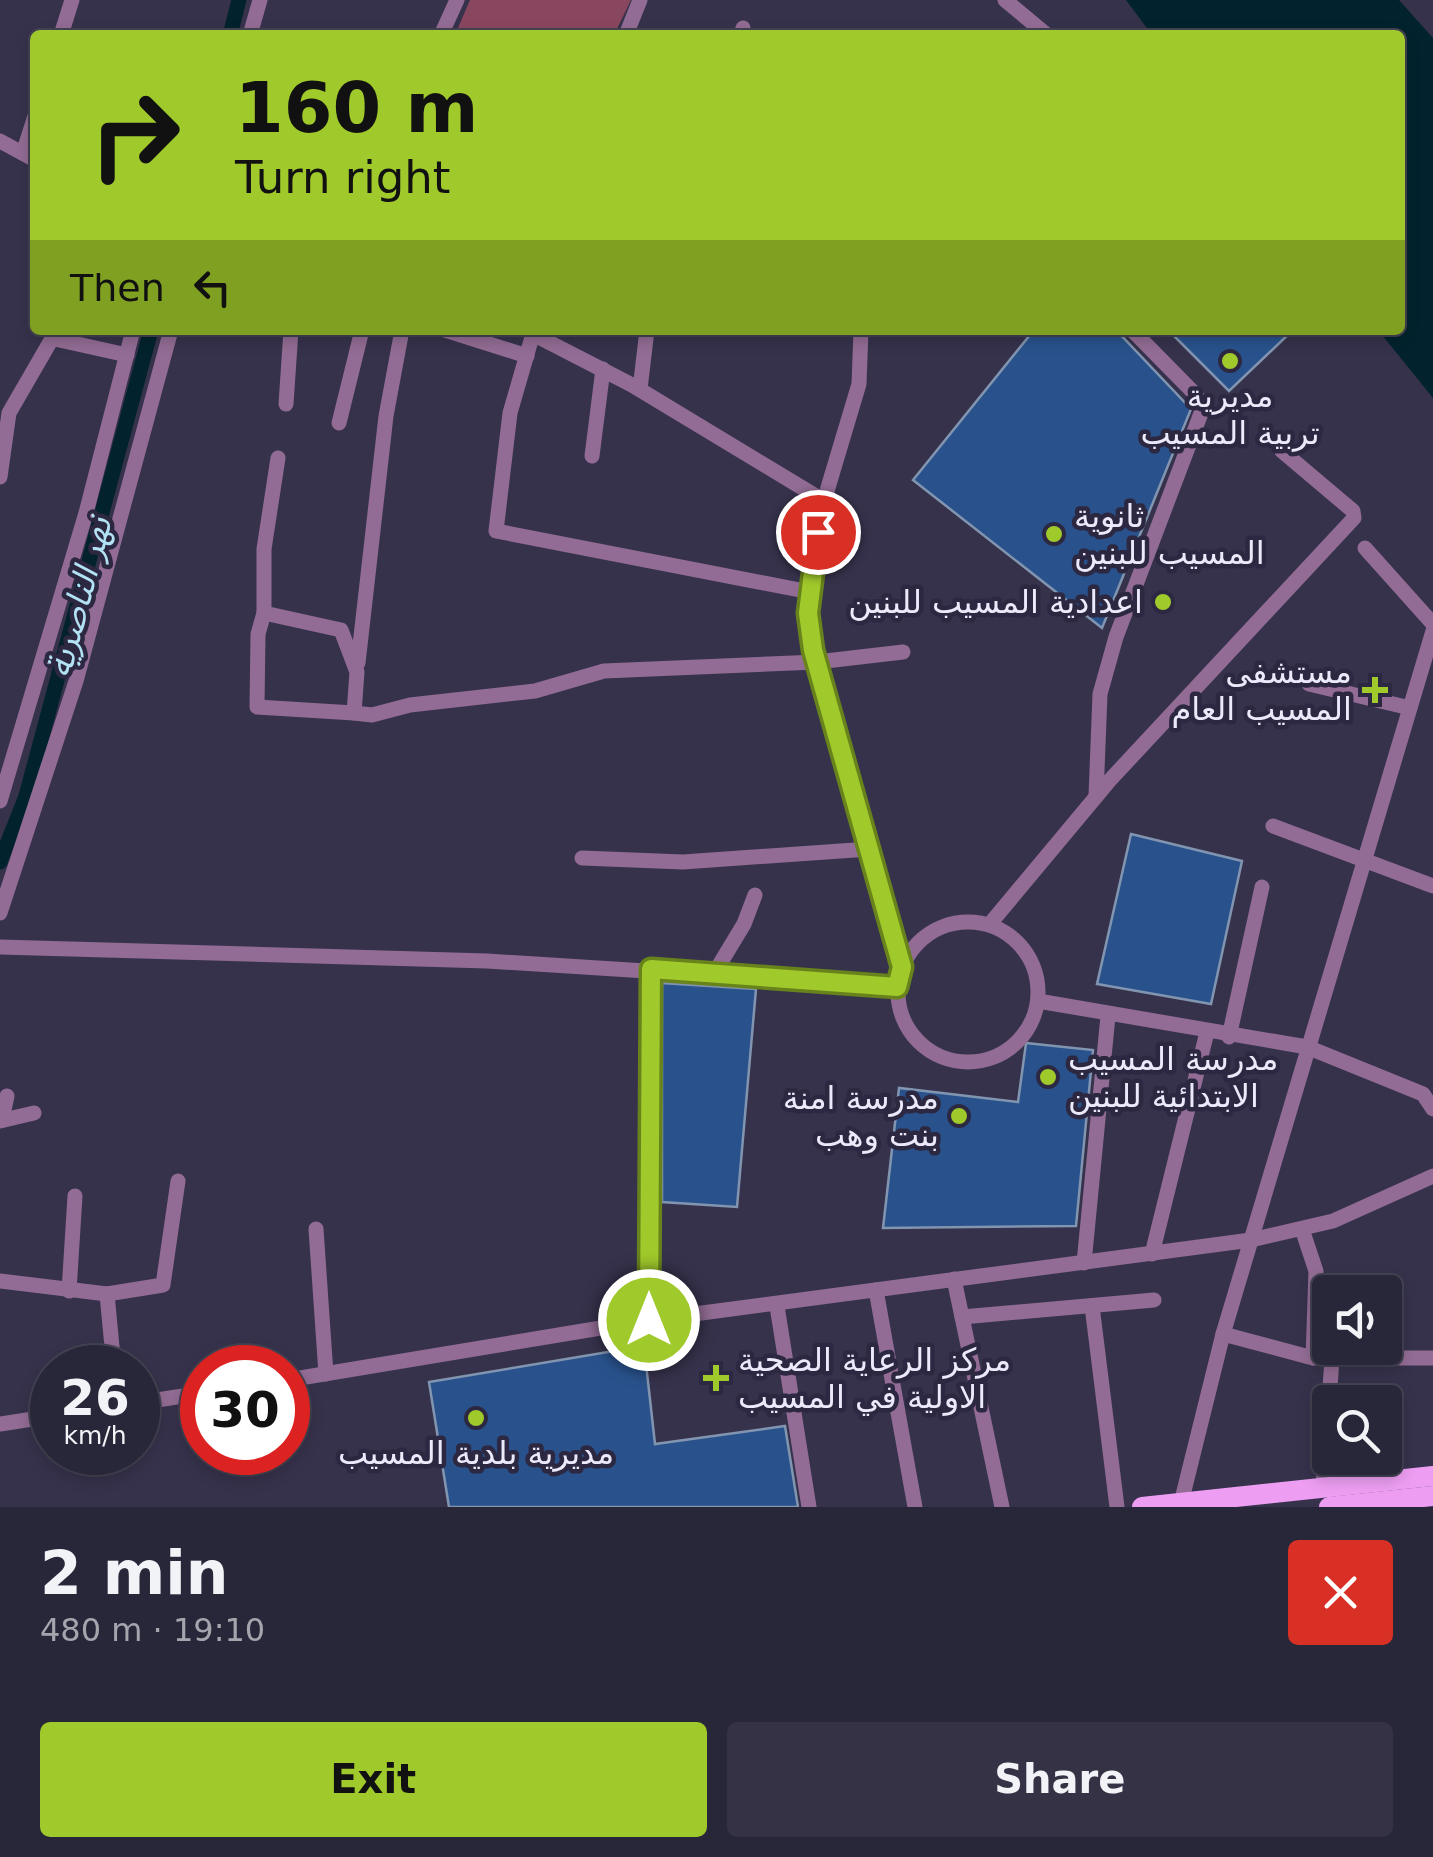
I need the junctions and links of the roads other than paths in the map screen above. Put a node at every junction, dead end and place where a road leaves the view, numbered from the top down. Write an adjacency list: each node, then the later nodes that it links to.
1 (72, 0): 6 (street)
2 (260, 0): 7 (street)
3 (457, 0): 8 (street)
4 (640, 0): 9 (street)
5 (1006, 0): 10 (street)
6 (63, 30)
7 (251, 30)
8 (443, 30)
9 (628, 30)
10 (1041, 30)
11 (0, 140): 12 (street)
12 (29, 156)
13 (55, 335): 31 (street)
14 (60, 335): 26 (street)
15 (132, 335): 26 (street)
16 (170, 335): 57 (street)
17 (290, 335): 30 (street)
18 (361, 335): 32 (street)
19 (401, 335): 44 (street)
20 (461, 335): 27 (street)
21 (533, 335): 27 (street)
22 (539, 335): 28 (street)
23 (646, 335): 29 (street)
24 (861, 335): 37 (street)
25 (1137, 335): 48 (street)
26 (127, 354): 49 (street)
27 (527, 356): 39 (street)
28 (602, 370): 29 (street); 34 (street)
29 (640, 389): 37 (street)
30 (286, 404)
31 (5, 413): 36 (street)
32 (340, 423)
33 (1282, 451): 48 (street)
34 (592, 456)
35 (278, 458): 40 (street)
36 (0, 477)
37 (824, 501): 39 (street)
38 (1366, 548): 41 (street)
39 (810, 592): 43 (street)
40 (264, 614): 44 (street); 47 (street)
41 (1433, 628): 46 (street)
42 (903, 652): 43 (street)
43 (817, 662): 47 (street); 51 (street)
44 (357, 672): 47 (street)
45 (1308, 684): 46 (street)
46 (1410, 708): 53 (street)
47 (354, 713)
48 (1096, 796): 58 (street)
49 (0, 801)
50 (1273, 826): 53 (street)
51 (870, 849): 52 (street); 60 (street)
52 (582, 858)
53 (1363, 862): 55 (street); 68 (street)
54 (1262, 886): 67 (street)
55 (1433, 886)
56 (756, 895): 62 (street)
57 (0, 912)
58 (990, 925): 60 (street); 64 (street)
59 (0, 947): 61 (street)
60 (902, 967): 63 (street)
61 (651, 969): 62 (street); 91 (street)
62 (715, 972): 63 (street)
63 (897, 987): 64 (street)
64 (1038, 1001): 65 (street)
65 (1108, 1016): 66 (street); 80 (street)
66 (1208, 1032): 67 (street); 79 (street)
67 (1229, 1036): 68 (street)
68 (1307, 1048): 70 (street); 78 (street)
69 (7, 1096): 72 (street)
70 (1433, 1109)
71 (34, 1113): 72 (street)
72 (1, 1120)
73 (1433, 1176): 77 (street)
74 (178, 1181): 86 (street)
75 (76, 1196): 85 (street)
76 (316, 1228): 98 (street)
77 (1302, 1229): 78 (street); 81 (street)
78 (1251, 1240): 79 (street); 92 (street)
79 (1152, 1254): 80 (street)
80 (1084, 1263): 82 (street)
81 (1316, 1275)
82 (954, 1279): 84 (street); 90 (street)
83 (0, 1281): 85 (street)
84 (876, 1290): 88 (street); 108 (street)
85 (69, 1292): 86 (street)
86 (107, 1294): 93 (street)
87 (1154, 1300): 89 (street)
88 (776, 1306): 91 (street); 107 (street)
89 (1092, 1306): 90 (street); 110 (street)
90 (962, 1317): 109 (street)
91 (649, 1320): 98 (street)
92 (1223, 1334): 94 (street); 105 (street)
93 (112, 1345)
94 (1312, 1358)
95 (1402, 1358): 96 (street)
96 (1433, 1358)
97 (1332, 1365): 104 (street)
98 (326, 1374): 99 (street)
99 (310, 1377)
100 (30, 1419): 101 (street)
101 (0, 1424)
102 (1433, 1476): 104 (main road)
103 (1433, 1496): 106 (main road)
104 (1326, 1497): 105 (main road); 106 (main road)
105 (1180, 1504): 111 (main road)
106 (1379, 1504)
107 (809, 1507)
108 (915, 1507)
109 (1002, 1507)
110 (1117, 1507)
111 (1142, 1507)

